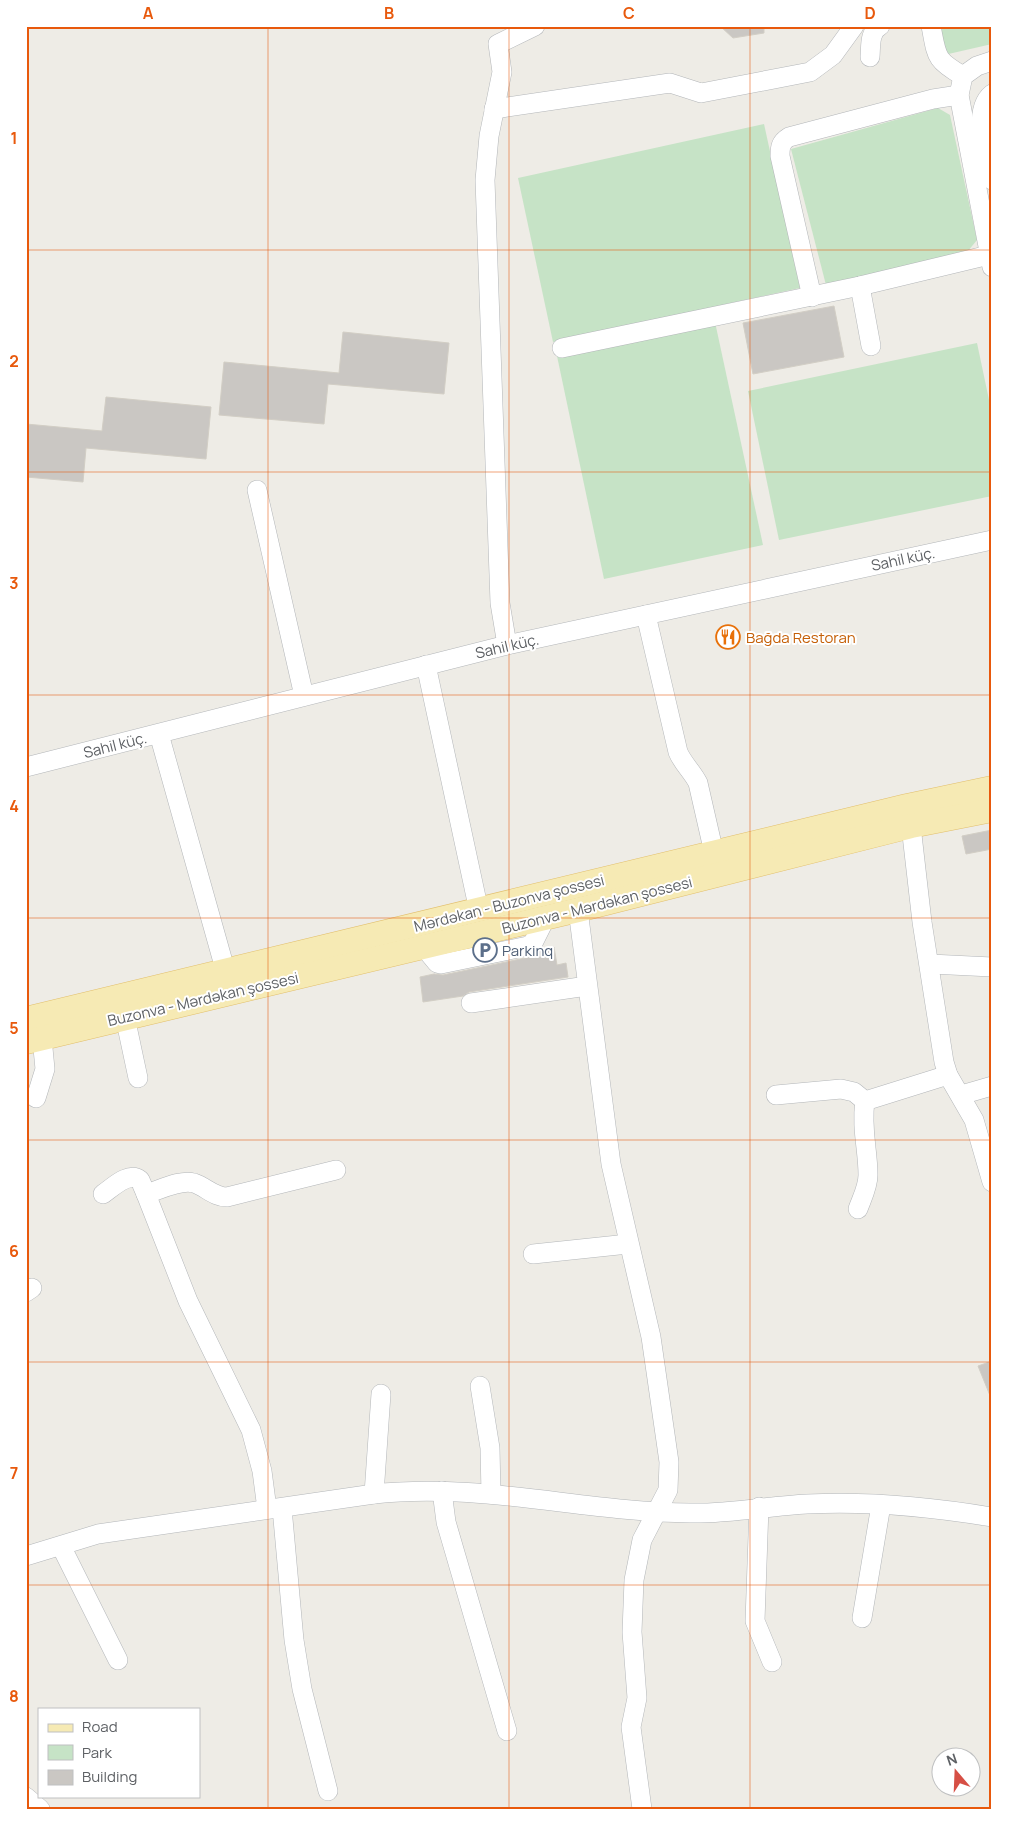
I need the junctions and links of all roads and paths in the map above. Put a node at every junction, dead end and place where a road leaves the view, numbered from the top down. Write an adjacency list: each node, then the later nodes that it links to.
1 (535, 26): 10 (street)
2 (854, 26): 10 (street)
3 (880, 26): 5 (street)
4 (931, 26): 7 (street)
5 (870, 58)
6 (992, 61): 7 (street)
7 (963, 76): 9 (street)
8 (992, 94): 11 (street)
9 (959, 95): 12 (street); 14 (street)
10 (494, 109): 20 (street)
11 (992, 180)
12 (991, 261): 13 (street)
13 (860, 286): 14 (street); 15 (street)
14 (812, 296): 16 (street)
15 (871, 346)
16 (562, 348)
17 (257, 490): 22 (street)
18 (992, 540): 19 (street, Sahil küç.)
19 (646, 615): 20 (street, Sahil küç.); 28 (street)
20 (507, 645): 21 (street, Sahil küç.)
21 (426, 665): 22 (street, Sahil küç.); 30 (street)
22 (304, 696): 23 (street, Sahil küç.)
23 (159, 734): 24 (street, Sahil küç.); 33 (street)
24 (26, 767)
25 (992, 788): 28 (main road, Mərdəkan - Buzonva şossesi)
26 (992, 810): 27 (main road, Buzonva - Mərdəkan şossesi)
27 (911, 826): 29 (main road, Buzonva - Mərdəkan şossesi); 31 (street)
28 (714, 853): 30 (main road, Mərdəkan - Buzonva şossesi)
29 (578, 910): 34 (street); 36 (main road, Buzonva - Mərdəkan şossesi)
30 (479, 911): 33 (main road, Mərdəkan - Buzonva şossesi)
31 (930, 964): 32 (street); 39 (street)
32 (992, 967)
33 (225, 969): 37 (main road, Mərdəkan - Buzonva şossesi)
34 (587, 986): 35 (street); 51 (street)
35 (471, 1003)
36 (125, 1017): 38 (main road, Buzonva - Mərdəkan şossesi); 40 (street)
37 (26, 1019)
38 (34, 1040): 44 (street)
39 (948, 1075): 43 (street); 45 (street)
40 (138, 1078)
41 (992, 1086): 43 (street)
42 (776, 1095): 45 (street)
43 (961, 1095): 47 (street)
44 (36, 1098)
45 (865, 1102): 50 (street)
46 (336, 1170): 49 (street)
47 (992, 1182)
48 (104, 1194): 49 (street)
49 (146, 1194): 60 (street)
50 (858, 1209)
51 (628, 1244): 52 (street); 61 (street)
52 (533, 1254)
53 (480, 1386): 57 (street)
54 (381, 1394): 56 (street)
55 (442, 1491): 56 (street); 57 (street); 68 (street)
56 (374, 1494): 60 (street)
57 (491, 1494): 61 (street)
58 (881, 1505): 59 (street); 62 (street); 65 (street)
59 (760, 1507): 61 (street); 67 (street)
60 (274, 1509): 63 (street); 69 (street)
61 (656, 1511): 72 (street)
62 (992, 1517)
63 (61, 1546): 64 (street); 66 (street)
64 (26, 1556)
65 (862, 1618)
66 (118, 1660)
67 (772, 1662)
68 (507, 1731)
69 (328, 1790)
70 (26, 1797): 71 (street)
71 (40, 1809)
72 (642, 1809)

